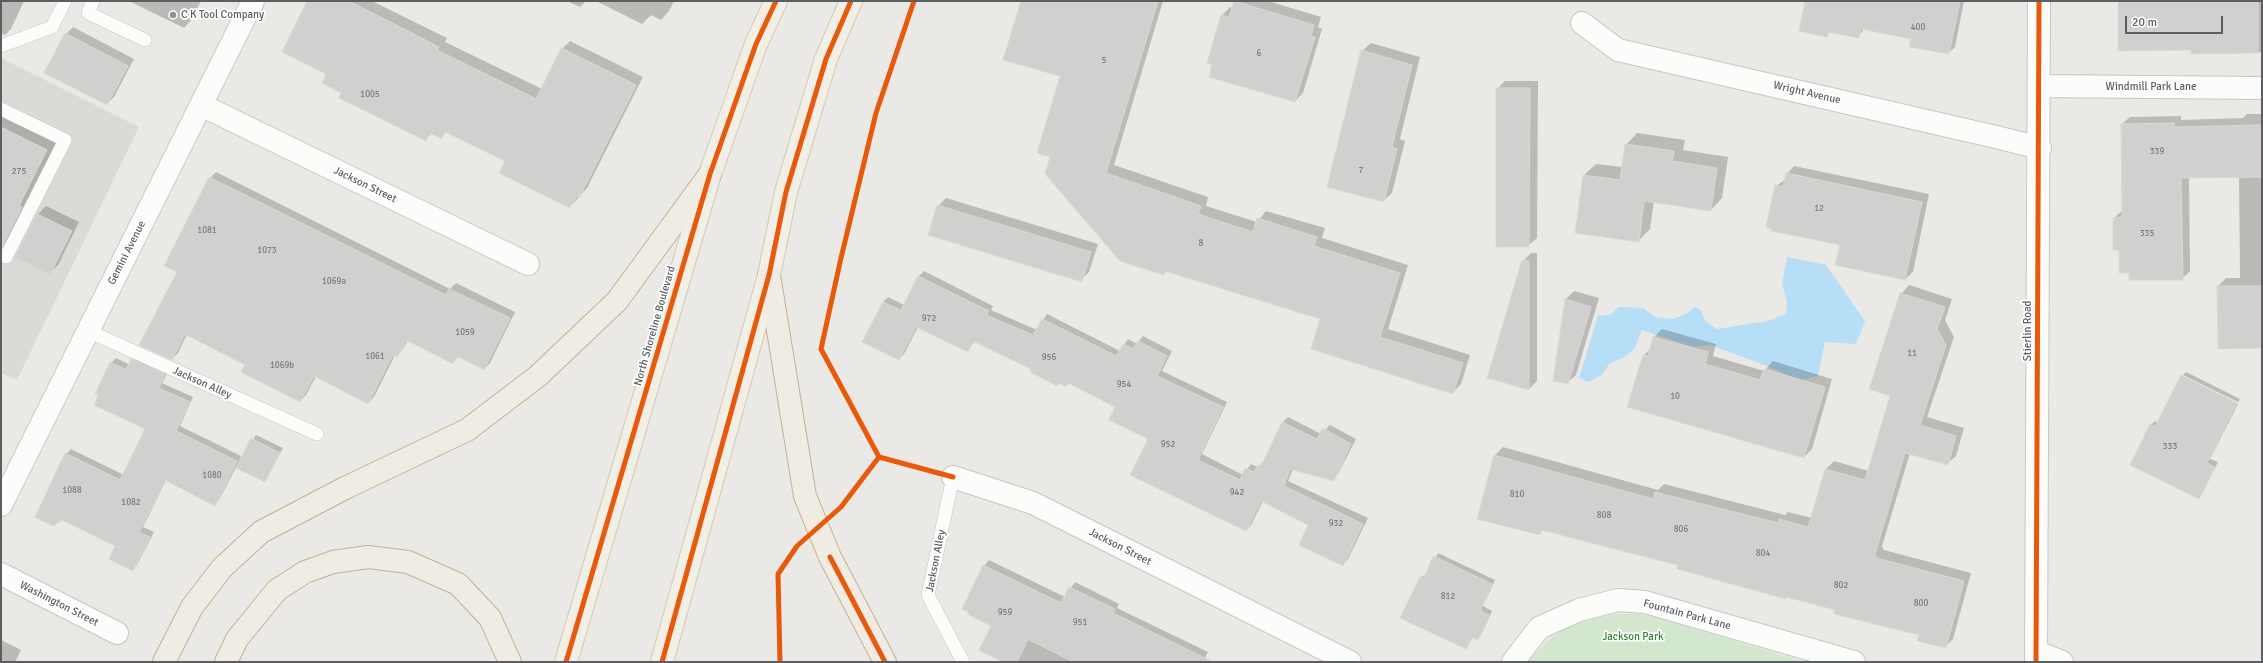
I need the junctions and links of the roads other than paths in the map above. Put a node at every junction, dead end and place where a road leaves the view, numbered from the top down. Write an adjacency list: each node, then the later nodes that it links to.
1 (65, 1): 9 (lane)
2 (93, 1): 8 (lane)
3 (253, 1): 12 (street, Gemini Avenue)
4 (776, 1): 15 (main road, North Shoreline Boulevard)
5 (851, 1): 18 (main road)
6 (2039, 1): 10 (street, Stierlin Road)
7 (1582, 23): 14 (street, Wright Avenue)
8 (146, 40)
9 (1, 46)
10 (2040, 86): 11 (street, Windmill Park Lane); 14 (street, Stierlin Road)
11 (2262, 88)
12 (201, 105): 17 (street, Jackson Street); 19 (street, Gemini Avenue)
13 (1, 109): 16 (lane)
14 (2040, 148): 25 (street, Stierlin Road)
15 (710, 174): 26 (highway); 29 (main road, North Shoreline Boulevard)
16 (1, 254)
17 (528, 264)
18 (768, 275): 30 (main road); 31 (highway)
19 (88, 331): 20 (lane, Jackson Alley); 22 (street, Gemini Avenue)
20 (317, 434)
21 (953, 478): 32 (lane, Jackson Alley); 33 (street, Jackson Street)
22 (1, 505)
23 (1, 574): 24 (street, Washington Street)
24 (116, 633)
25 (2036, 657): 36 (street)
26 (164, 662)
27 (226, 662): 28 (highway)
28 (510, 662)
29 (566, 662)
30 (662, 662)
31 (885, 662)
32 (963, 662)
33 (1350, 662)
34 (1513, 662): 35 (street, Fountain Park Lane)
35 (1854, 662)
36 (2062, 662)

